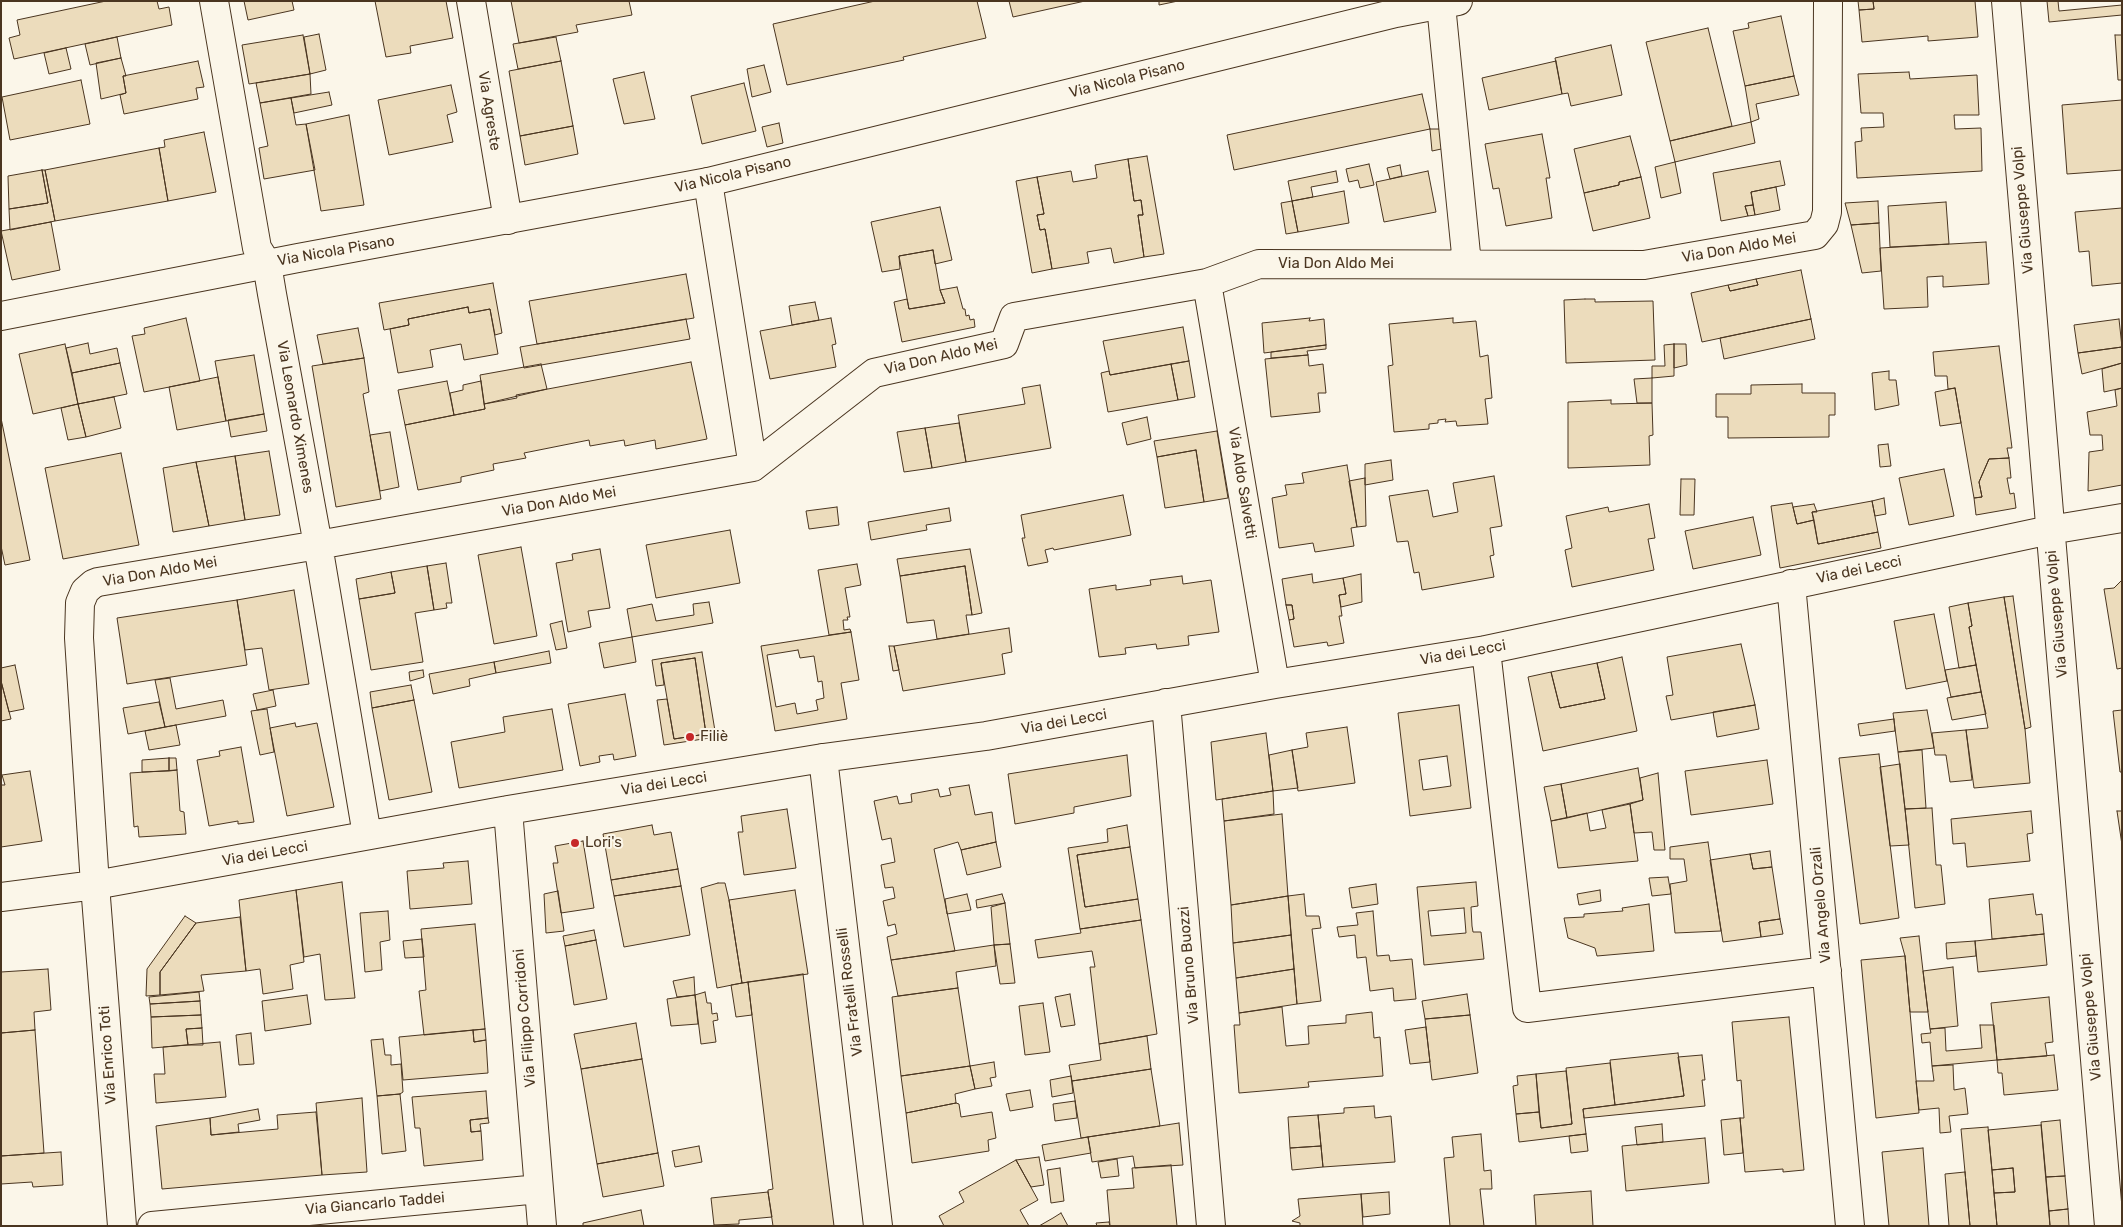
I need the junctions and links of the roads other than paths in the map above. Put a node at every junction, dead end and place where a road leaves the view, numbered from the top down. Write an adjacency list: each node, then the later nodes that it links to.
1 (214, 1): 9 (street, Via Leonardo Ximenes)
2 (472, 1): 8 (street, Via Agreste)
3 (1828, 1): 10 (street, Via Don Aldo Mei)
4 (2006, 1): 15 (street, Via Giuseppe Volpi)
5 (1450, 3): 6 (street, Via Nicola Pisano); 10 (street)
6 (1395, 7): 7 (street, Via Nicola Pisano)
7 (708, 182): 8 (street, Via Nicola Pisano); 13 (street)
8 (508, 220): 9 (street, Via Nicola Pisano)
9 (267, 264): 12 (street, Via Nicola Pisano); 16 (street, Via Leonardo Ximenes)
10 (1467, 264): 11 (street, Via Don Aldo Mei)
11 (1208, 283): 13 (street, Via Don Aldo Mei); 19 (street, Via Aldo Salvetti)
12 (1, 316)
13 (753, 467): 16 (street, Via Don Aldo Mei)
14 (2122, 518): 15 (street, Via dei Lecci)
15 (2050, 530): 17 (street, Via dei Lecci); 34 (street, Via Giuseppe Volpi)
16 (318, 545): 23 (street, Via Leonardo Ximenes); 24 (street, Via Don Aldo Mei)
17 (1791, 584): 18 (street, Via dei Lecci); 26 (street, Via Angelo Orzali)
18 (1486, 650): 19 (street, Via dei Lecci); 26 (street)
19 (1275, 684): 20 (street, Via dei Lecci)
20 (1166, 704): 21 (street, Via dei Lecci); 32 (street, Via Bruno Buozzi)
21 (822, 758): 22 (street, Via dei Lecci); 31 (street, Via Fratelli Rosselli)
22 (508, 810): 23 (street, Via dei Lecci); 27 (street, Via Filippo Corridoni)
23 (367, 835): 24 (street, Via dei Lecci)
24 (95, 885): 25 (street, Via dei Lecci); 28 (street, Via Enrico Toti)
25 (1, 897)
26 (1827, 970): 33 (street, Via Angelo Orzali)
27 (539, 1188): 29 (street, Via Giancarlo Taddei); 30 (street, Via Filippo Corridoni)
28 (122, 1226)
29 (152, 1226)
30 (542, 1226)
31 (878, 1226)
32 (1211, 1226)
33 (1850, 1226)
34 (2109, 1226)

